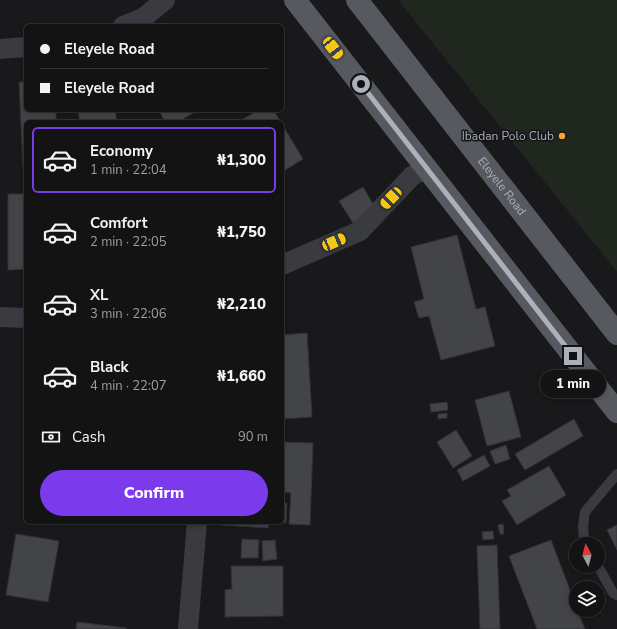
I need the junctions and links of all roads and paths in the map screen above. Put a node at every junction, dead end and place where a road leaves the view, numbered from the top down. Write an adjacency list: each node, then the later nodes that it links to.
1 (165, 0): 4 (street)
2 (295, 0): 7 (main road)
3 (357, 0): 11 (main road, Eleyele Road)
4 (128, 24)
5 (24, 47): 6 (street)
6 (0, 49)
7 (427, 168): 8 (street); 12 (main road)
8 (284, 264)
9 (0, 317): 10 (street)
10 (24, 318)
11 (617, 334)
12 (617, 412)
13 (617, 474): 15 (lane)
14 (197, 524): 18 (street)
15 (584, 537)
16 (602, 573): 17 (lane)
17 (617, 595)
18 (188, 629)

